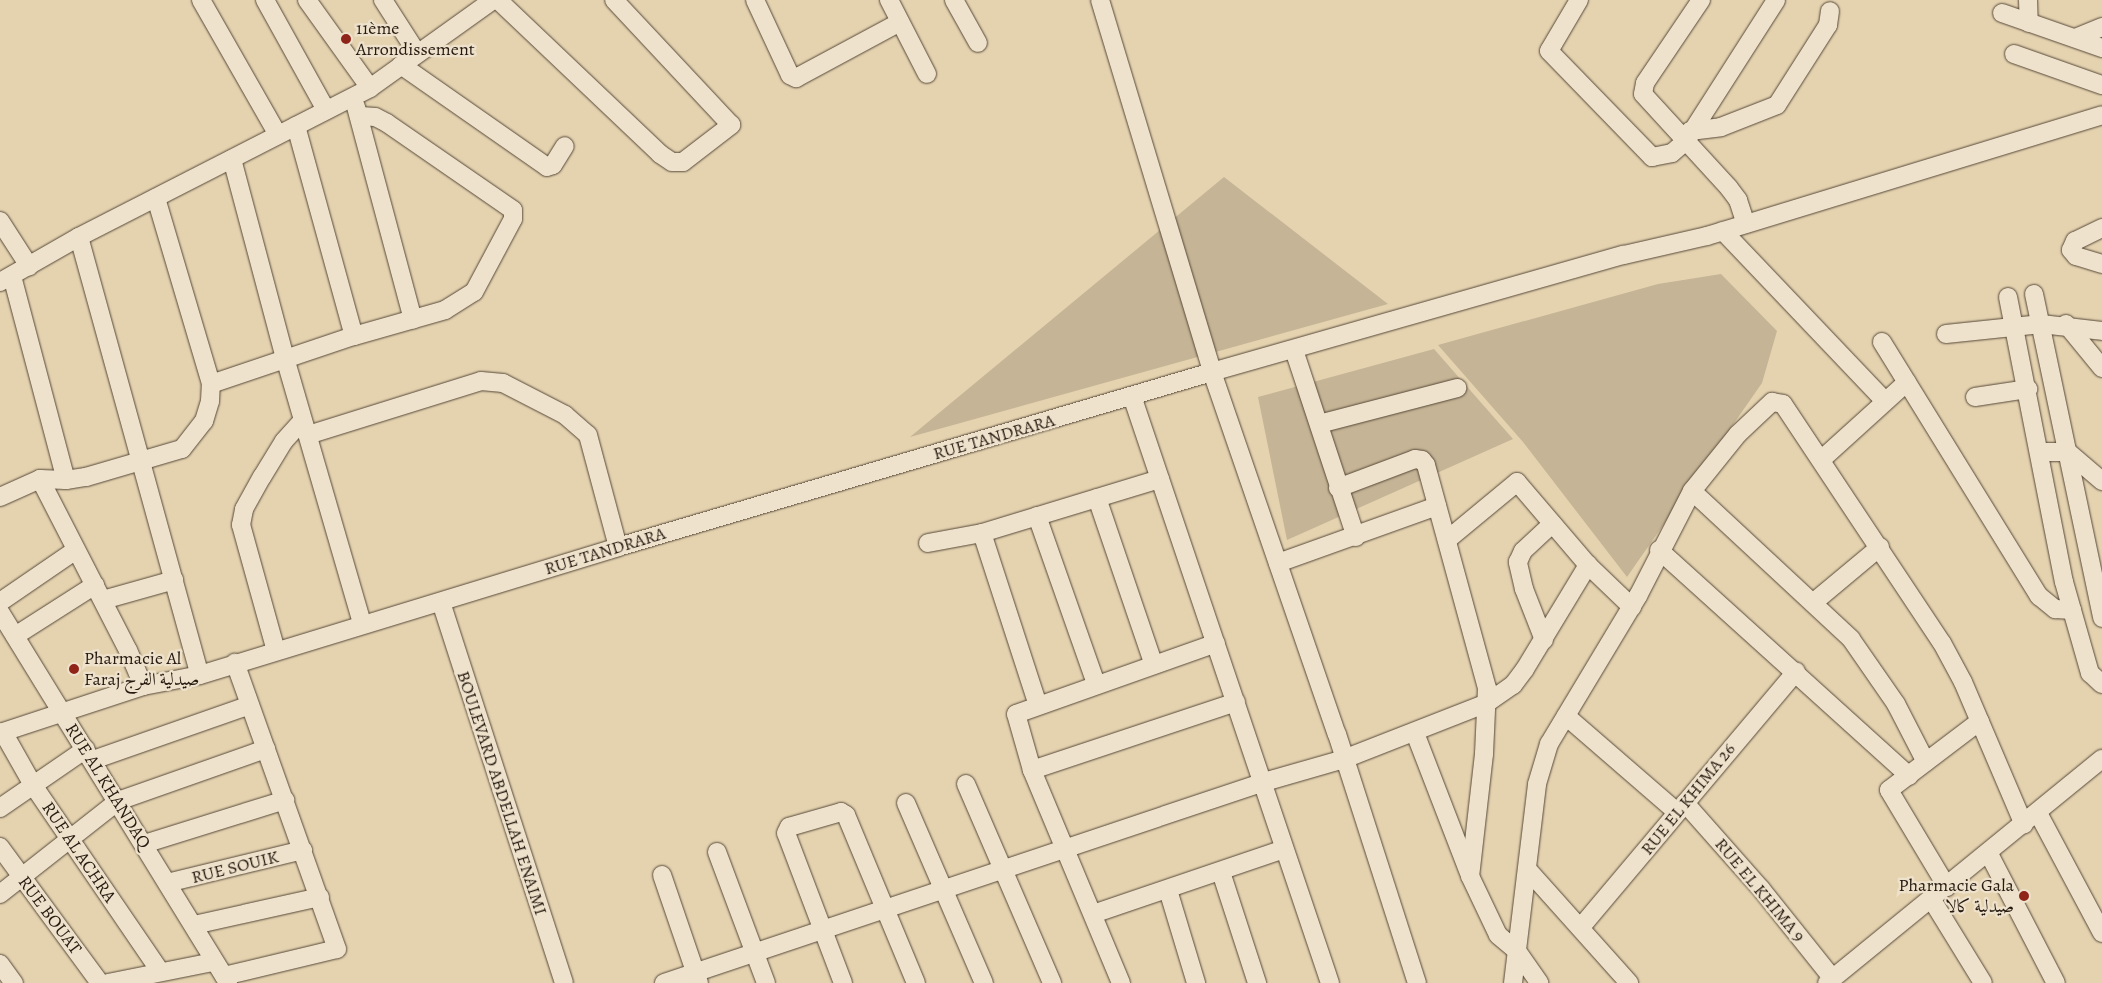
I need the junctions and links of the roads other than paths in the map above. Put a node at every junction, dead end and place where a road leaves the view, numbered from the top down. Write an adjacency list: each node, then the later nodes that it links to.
1 (201, 0): 35 (street)
2 (265, 0): 31 (street)
3 (307, 0): 29 (street)
4 (383, 0): 24 (street)
5 (493, 0): 24 (street)
6 (498, 0): 7 (street)
7 (614, 0)
8 (755, 0): 18 (street)
9 (889, 0): 18 (street)
10 (954, 0): 22 (street)
11 (1100, 0): 61 (street)
12 (1579, 0): 36 (street)
13 (1701, 0): 36 (street)
14 (1776, 0): 36 (street)
15 (2028, 0): 19 (street)
16 (1830, 11): 36 (street)
17 (2002, 13): 19 (street)
18 (900, 22): 27 (street)
19 (2029, 23): 21 (street)
20 (2102, 28): 21 (street)
21 (2075, 38): 23 (street)
22 (978, 43)
23 (2102, 48)
24 (417, 53): 26 (street)
25 (2014, 54): 28 (street)
26 (402, 65): 29 (street); 37 (street)
27 (927, 74)
28 (2102, 85)
29 (370, 88): 30 (street)
30 (351, 98): 31 (street); 33 (street)
31 (326, 110): 34 (street)
32 (2102, 115): 41 (street, RUE TANDRARA)
33 (360, 116): 50 (street); 50 (street)
34 (296, 126): 35 (street); 56 (street)
35 (278, 135): 38 (street)
36 (1688, 136): 41 (street)
37 (565, 146)
38 (232, 159): 39 (street); 59 (street)
39 (156, 198): 44 (street); 63 (street)
40 (0, 221): 46 (street)
41 (1746, 224): 43 (street, RUE TANDRARA)
42 (2102, 228): 45 (street)
43 (1723, 231): 58 (street, RUE TANDRARA); 68 (street)
44 (79, 238): 46 (street); 74 (street)
45 (2102, 264)
46 (29, 266): 47 (street)
47 (6, 279): 77 (street)
48 (2034, 294): 51 (street)
49 (2008, 297): 53 (street)
50 (413, 319): 56 (street)
51 (2040, 324): 52 (street); 53 (street); 72 (street)
52 (2066, 324): 54 (street); 60 (street)
53 (2014, 325): 55 (street); 65 (street)
54 (2102, 330)
55 (1946, 334)
56 (354, 336): 59 (street)
57 (1882, 342): 62 (street)
58 (1294, 350): 61 (street, RUE TANDRARA); 69 (street)
59 (285, 358): 63 (street); 70 (street)
60 (2102, 368)
61 (1212, 372): 66 (street, RUE TANDRARA); 94 (street)
62 (1906, 382): 68 (street); 103 (street)
63 (211, 384): 74 (street)
64 (1457, 388): 69 (street)
65 (2028, 389): 67 (street); 71 (street)
66 (1132, 396): 76 (street); 90 (street, RUE TANDRARA)
67 (1975, 397)
68 (1885, 401): 73 (street)
69 (1319, 424): 79 (street)
70 (305, 427): 90 (street); 106 (street); 110 (street)
71 (2040, 452): 72 (street); 97 (street)
72 (2068, 452): 78 (street); 98 (street)
73 (1821, 460): 80 (street); 91 (street)
74 (143, 463): 77 (street); 96 (street)
75 (40, 479): 77 (street); 81 (street); 92 (street)
76 (1160, 479): 82 (street); 109 (street)
77 (66, 480)
78 (2102, 481)
79 (1338, 488): 83 (street); 87 (street)
80 (1692, 491): 93 (street); 101 (street)
81 (0, 497)
82 (1097, 498): 84 (street); 112 (street)
83 (1437, 506): 87 (street); 88 (street)
84 (1038, 516): 86 (street); 116 (street)
85 (1552, 524): 88 (street); 95 (street); 108 (street)
86 (982, 533): 89 (street); 121 (street)
87 (1356, 537): 94 (street)
88 (1447, 540): 119 (street)
89 (928, 543)
90 (618, 547): 100 (street, RUE TANDRARA)
91 (1880, 547): 101 (street); 124 (street)
92 (76, 550): 99 (street); 104 (street)
93 (1659, 550): 102 (street); 113 (street)
94 (1278, 563): 129 (street)
95 (1588, 565): 102 (street); 108 (street)
96 (174, 580): 99 (street); 115 (street)
97 (2064, 582): 98 (street); 103 (street)
98 (2098, 587): 105 (street)
99 (99, 592): 107 (street); 117 (street)
100 (440, 602): 106 (street, RUE TANDRARA); 182 (street, BOULEVARD ABDELLAH ENAIMI)
101 (1814, 602): 131 (street)
102 (1632, 607): 123 (street)
103 (2072, 610): 114 (street)
104 (1, 613): 107 (street, RUE AL KHANDAQ)
105 (2102, 618)
106 (362, 623): 110 (street, RUE TANDRARA)
107 (15, 636): 122 (street, RUE AL KHANDAQ)
108 (1544, 640): 119 (street)
109 (1216, 643): 112 (street); 118 (street)
110 (276, 651): 111 (street, RUE TANDRARA)
111 (236, 664): 115 (street, RUE TANDRARA); 120 (street)
112 (1154, 665): 116 (street)
113 (1796, 672): 133 (street); 141 (street, RUE EL KHIMA 26)
114 (2098, 674)
115 (200, 675): 117 (street, RUE TANDRARA)
116 (1096, 684): 121 (street)
117 (143, 686): 122 (street, RUE TANDRARA)
118 (1236, 702): 132 (street); 134 (street)
119 (1487, 703): 126 (street); 156 (street)
120 (250, 705): 127 (street); 128 (street)
121 (1038, 705): 132 (street)
122 (61, 712): 125 (street, RUE TANDRARA); 128 (street, RUE AL KHANDAQ)
123 (1566, 716): 141 (street, RUE EL KHIMA 9); 153 (street)
124 (1980, 721): 131 (street); 143 (street)
125 (1, 733): 136 (street, RUE AL ACHRA)
126 (1415, 733): 129 (street); 156 (street)
127 (266, 749): 137 (street); 138 (street)
128 (90, 754): 136 (street); 138 (street, RUE AL KHANDAQ)
129 (1344, 759): 134 (street); 193 (street)
130 (2102, 759): 142 (street)
131 (1926, 762): 133 (street)
132 (1032, 770): 147 (street)
133 (1909, 776): 159 (street)
134 (1264, 782): 147 (street); 148 (street)
135 (966, 784): 152 (street)
136 (33, 785): 140 (street); 144 (street, RUE AL ACHRA)
137 (285, 800): 145 (street); 149 (street)
138 (118, 802): 144 (street); 145 (street, RUE AL KHANDAQ)
139 (906, 803): 161 (street)
140 (0, 808)
141 (1681, 808): 168 (street, RUE EL KHIMA 26); 178 (street, RUE EL KHIMA 9)
142 (2038, 813): 143 (street); 170 (street)
143 (2024, 825): 151 (street)
144 (71, 840): 157 (street); 175 (street, RUE AL ACHRA)
145 (144, 844): 158 (street, RUE AL KHANDAQ)
146 (0, 847): 157 (street, RUE BOUAT)
147 (1066, 847): 152 (street); 166 (street)
148 (1284, 849): 154 (street); 192 (street)
149 (303, 850): 158 (street, RUE SOUIK); 163 (street)
150 (717, 852): 172 (street)
151 (1989, 854): 159 (street); 198 (street)
152 (1005, 870): 161 (street); 188 (street)
153 (1528, 870): 168 (street); 171 (street)
154 (1221, 872): 160 (street); 191 (street)
155 (662, 875): 176 (street)
156 (1470, 876): 171 (street)
157 (22, 878): 162 (street); 181 (street, RUE BOUAT)
158 (167, 883): 167 (street, RUE AL KHANDAQ)
159 (1947, 887): 164 (street)
160 (1168, 890): 166 (street); 190 (street)
161 (944, 891): 165 (street); 187 (street)
162 (0, 894)
163 (320, 897): 167 (street); 177 (street)
164 (1932, 900): 178 (street); 197 (street)
165 (885, 910): 169 (street); 169 (street); 186 (street)
166 (1094, 914): 189 (street)
167 (194, 925): 173 (street, RUE AL KHANDAQ)
168 (1581, 927): 196 (street)
169 (821, 932): 172 (street); 185 (street)
170 (2102, 933)
171 (1517, 951): 194 (street); 195 (street)
172 (755, 954): 176 (street); 184 (street)
173 (213, 962): 175 (street); 177 (street, RUE AL KHANDAQ)
174 (0, 964): 180 (street)
175 (159, 970): 179 (street)
176 (697, 978): 183 (street)
177 (226, 980)
178 (1830, 981)
179 (116, 982)
180 (14, 983)
181 (100, 983)
182 (564, 983)
183 (664, 983)
184 (766, 983)
185 (843, 983)
186 (916, 983)
187 (984, 983)
188 (1052, 983)
189 (1121, 983)
190 (1196, 983)
191 (1257, 983)
192 (1330, 983)
193 (1417, 983)
194 (1513, 983)
195 (1539, 983)
196 (1630, 983)
197 (1983, 983)
198 (2056, 983)

